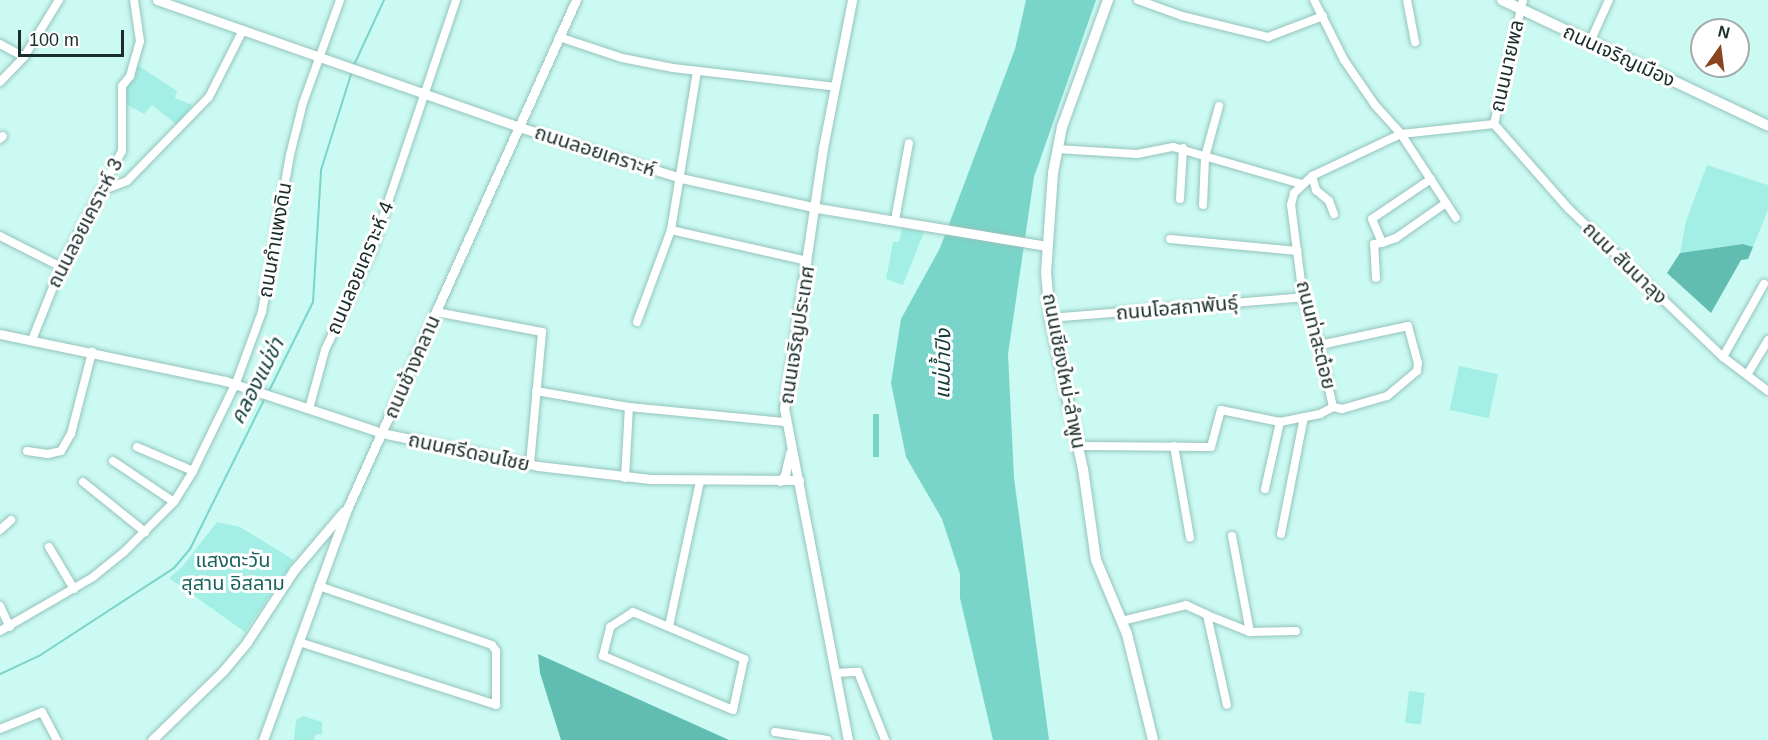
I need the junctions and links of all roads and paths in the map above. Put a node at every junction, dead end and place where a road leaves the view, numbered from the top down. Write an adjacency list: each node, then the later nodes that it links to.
1 (59, 0): 22 (street)
2 (134, 0): 41 (street, ถนนลอยเคราะห์ 3)
3 (156, 0): 14 (street, ถนนลอยเคราะห์)
4 (340, 0): 23 (street, ถนนกำแพงดิน)
5 (456, 0): 27 (street, ถนนลอยเคราะห์ 4)
6 (576, 0): 18 (street, ถนนช้างคลาน)
7 (852, 0): 26 (street, ถนนเจริญประเทศ)
8 (1108, 0): 35 (main road, ถนนเชียงใหม่-ลำพูน)
9 (1138, 0): 16 (street)
10 (1314, 0): 16 (street)
11 (1407, 0): 19 (street)
12 (1502, 0): 15 (main road, ถนนเจริญเมือง)
13 (1609, 0): 20 (street)
14 (182, 4): 17 (street, ถนนลอยเคราะห์)
15 (1522, 4): 20 (main road, ถนนเจริญเมือง); 29 (street, ถนนนายพล)
16 (1323, 16): 32 (street)
17 (243, 30): 23 (street, ถนนลอยเคราะห์); 41 (street)
18 (560, 37): 24 (street); 31 (street, ถนนช้างคลาน)
19 (1415, 42)
20 (1590, 42): 30 (main road, ถนนเจริญเมือง)
21 (0, 44): 22 (street)
22 (24, 57): 25 (street)
23 (318, 57): 27 (street, ถนนลอยเคราะห์); 70 (street, ถนนกำแพงดิน)
24 (697, 71): 26 (street); 38 (street)
25 (0, 82)
26 (836, 87): 45 (street, ถนนเจริญประเทศ)
27 (425, 94): 31 (street, ถนนลอยเคราะห์); 75 (street, ถนนลอยเคราะห์ 4)
28 (1219, 106): 36 (street)
29 (1494, 124): 32 (street); 68 (street, ถนน สันนาลุง)
30 (1768, 126)
31 (519, 127): 38 (street, ถนนลอยเคราะห์); 60 (street, ถนนช้างคลาน)
32 (1401, 134): 37 (street); 39 (street)
33 (909, 143): 48 (street)
34 (1183, 148): 35 (street); 36 (street); 42 (street)
35 (1057, 149): 53 (main road, ถนนเชียงใหม่-ลำพูน)
36 (1205, 157): 40 (street); 44 (street)
37 (1312, 176): 40 (street); 46 (street)
38 (681, 178): 45 (street, ถนนลอยเคราะห์); 49 (street)
39 (1431, 179): 43 (street); 52 (street)
40 (1301, 184): 54 (street, ถนนท่าสะต๋อย)
41 (101, 191): 56 (street, ถนนลอยเคราะห์ 3)
42 (1180, 199)
43 (1446, 203): 47 (street); 52 (street)
44 (1203, 206)
45 (817, 208): 48 (street, ถนนลอยเคราะห์); 55 (street, ถนนเจริญประเทศ)
46 (1334, 214)
47 (1456, 218)
48 (895, 220): 53 (street, ถนนลอยเคราะห์)
49 (671, 230): 55 (street); 62 (street)
50 (0, 236): 56 (street)
51 (1170, 239): 54 (street)
52 (1382, 243): 57 (street)
53 (1043, 245): 61 (main road, ถนนเชียงใหม่-ลำพูน)
54 (1297, 251): 59 (street, ถนนท่าสะต๋อย)
55 (808, 261): 77 (street, ถนนเจริญประเทศ)
56 (61, 267): 64 (street, ถนนลอยเคราะห์ 3)
57 (1376, 278)
58 (1764, 284): 68 (street)
59 (1303, 297): 61 (street, ถนนโอสถาพันธุ์); 66 (street, ถนนท่าสะต๋อย)
60 (436, 312): 71 (street); 79 (street, ถนนช้างคลาน)
61 (1050, 318): 80 (main road, ถนนเชียงใหม่-ลำพูน)
62 (637, 322)
63 (0, 334): 64 (street, ถนนศรีดอนไชย)
64 (32, 340): 67 (street, ถนนศรีดอนไชย)
65 (1768, 340): 69 (street)
66 (1320, 345): 74 (street, ถนนท่าสะต๋อย); 74 (street)
67 (92, 352): 70 (street, ถนนศรีดอนไชย); 84 (street)
68 (1723, 357): 69 (street, ถนน สันนาลุง)
69 (1747, 375): 72 (street, ถนน สันนาลุง)
70 (236, 384): 75 (street, ถนนศรีดอนไชย); 87 (street, ถนนกำแพงดิน)
71 (536, 391): 73 (street); 86 (street)
72 (1768, 391)
73 (629, 407): 77 (street); 88 (street)
74 (1333, 407): 76 (street, ถนนท่าสะต๋อย)
75 (309, 409): 79 (street, ถนนศรีดอนไชย)
76 (1304, 417): 78 (street, ถนนท่าสะต๋อย); 99 (street)
77 (784, 422): 83 (street, ถนนเจริญประเทศ)
78 (1280, 422): 81 (street, ถนนท่าสะต๋อย); 93 (street)
79 (382, 433): 86 (street, ถนนศรีดอนไชย); 95 (street, ถนนช้างคลาน)
80 (1079, 446): 81 (street, ถนนท่าสะต๋อย); 107 (main road, ถนนเชียงใหม่-ลำพูน)
81 (1174, 446): 101 (street)
82 (137, 447): 87 (street)
83 (791, 450): 89 (street, ถนนเจริญประเทศ); 91 (street)
84 (27, 451)
85 (113, 461): 94 (street)
86 (530, 464): 88 (street, ถนนศรีดอนไชย)
87 (193, 471): 94 (street, ถนนกำแพงดิน)
88 (625, 478): 90 (street, ถนนศรีดอนไชย)
89 (799, 480): 91 (street, ถนนศรีดอนไชย); 114 (street, ถนนเจริญประเทศ)
90 (700, 481): 91 (street, ถนนศรีดอนไชย); 108 (street)
91 (780, 481)
92 (83, 482): 98 (street)
93 (1265, 489)
94 (174, 502): 98 (street, ถนนกำแพงดิน)
95 (348, 507): 103 (street, ถนนช้างคลาน); 119 (street)
96 (11, 520): 97 (street)
97 (0, 530)
98 (145, 532): 104 (street, ถนนกำแพงดิน)
99 (1281, 534)
100 (1232, 536): 111 (street)
101 (1190, 538)
102 (49, 547): 104 (street)
103 (319, 586): 113 (street, ถนนช้างคลาน); 113 (street)
104 (74, 589): 109 (street, ถนนกำแพงดิน)
105 (0, 606): 109 (street)
106 (1207, 615): 107 (street); 111 (street); 115 (street)
107 (1122, 621): 124 (main road, ถนนเชียงใหม่-ลำพูน)
108 (669, 626): 108 (street)
109 (10, 627): 110 (street, ถนนกำแพงดิน)
110 (0, 631)
111 (1250, 632): 112 (street)
112 (1296, 632)
113 (299, 642): 120 (street, ถนนช้างคลาน)
114 (836, 674): 122 (street, ถนนเจริญประเทศ); 123 (street)
115 (1227, 705)
116 (0, 729): 118 (street)
117 (776, 732): 121 (street)
118 (57, 740)
119 (152, 740)
120 (263, 740)
121 (827, 740)
122 (848, 740)
123 (885, 740)
124 (1153, 740)

